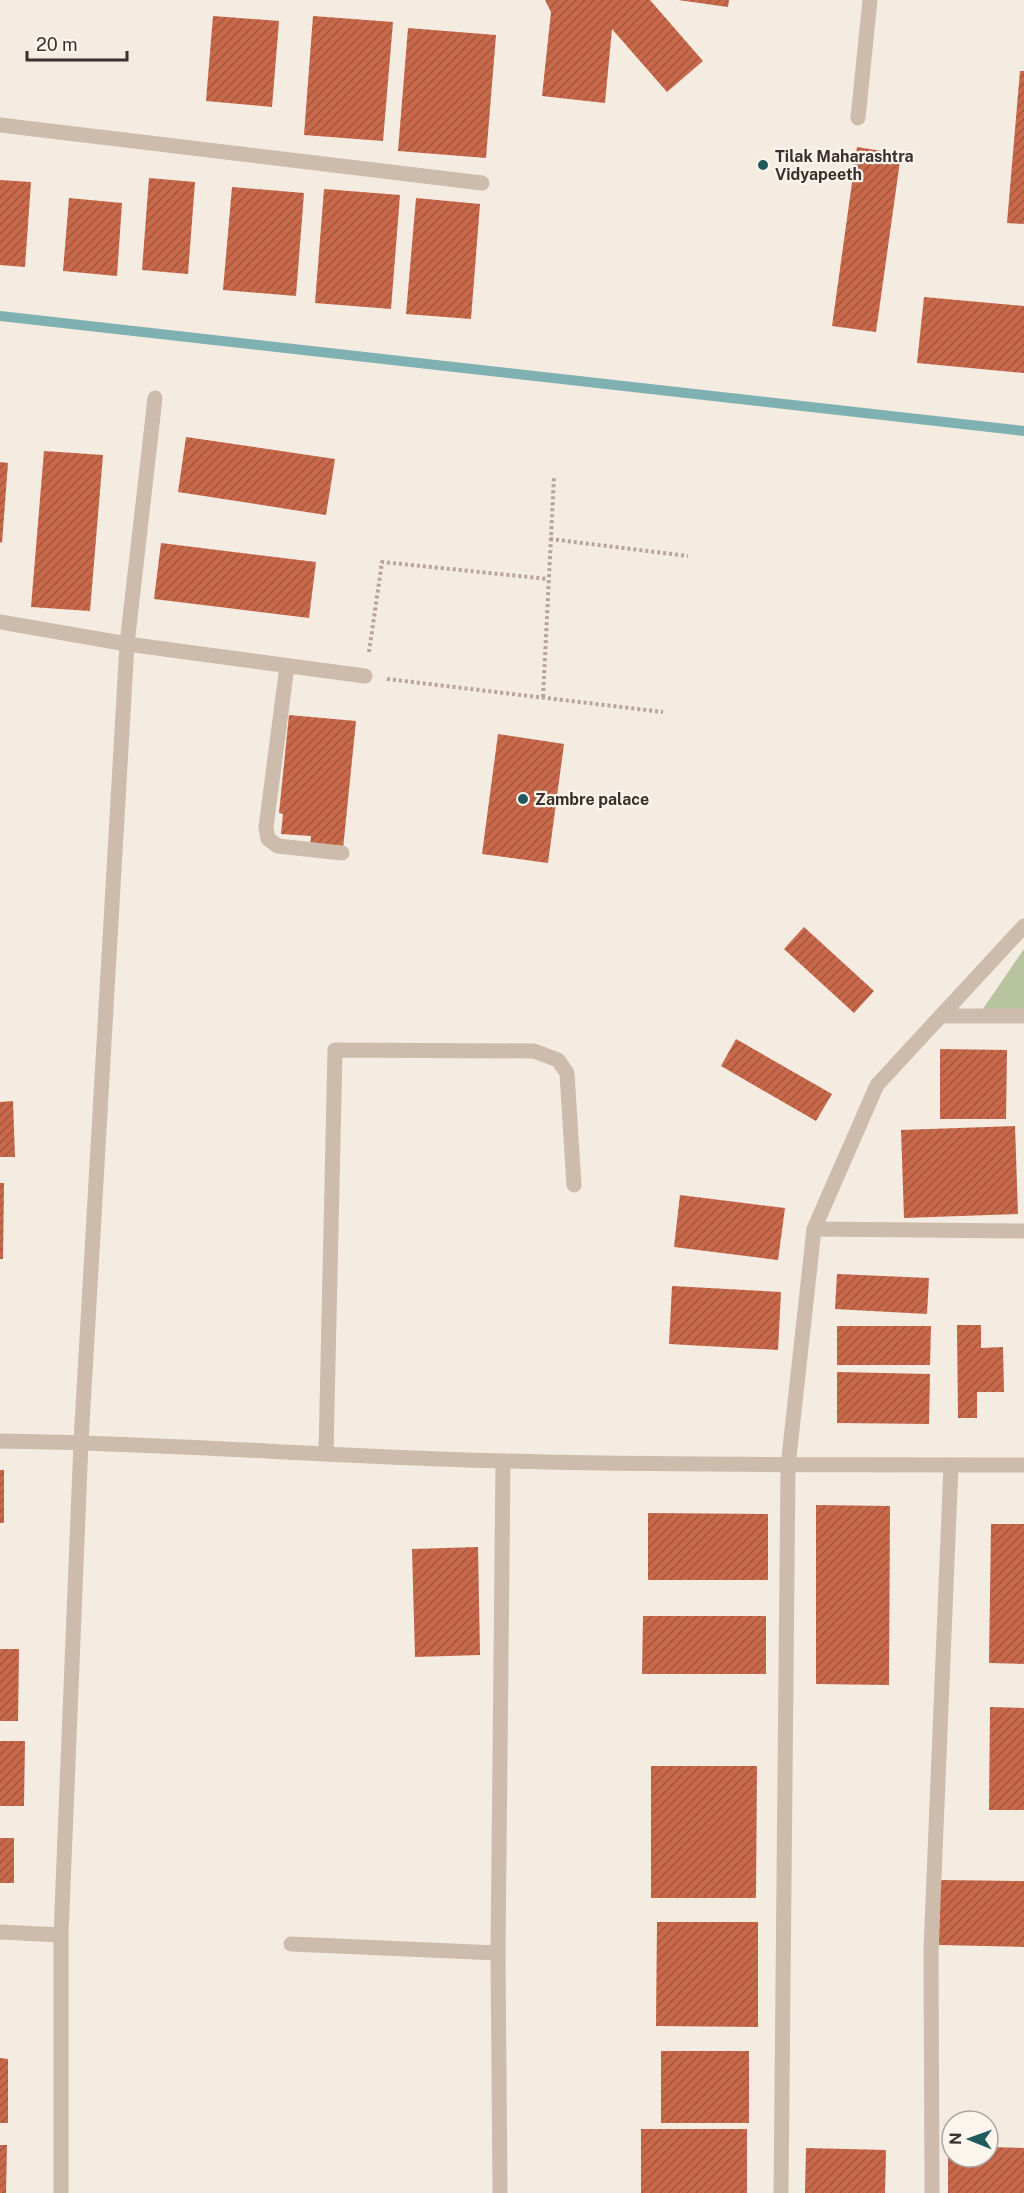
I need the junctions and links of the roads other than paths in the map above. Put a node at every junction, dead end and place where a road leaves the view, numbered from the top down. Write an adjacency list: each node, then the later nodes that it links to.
1 (870, 0): 2 (street)
2 (858, 118)
3 (0, 125): 4 (street)
4 (482, 183)
5 (155, 398): 7 (street)
6 (0, 622): 7 (street)
7 (127, 644): 8 (street); 18 (street)
8 (287, 666): 9 (street); 10 (street)
9 (365, 676)
10 (342, 853)
11 (1024, 926): 12 (street)
12 (941, 1016): 13 (street); 15 (street)
13 (1024, 1016)
14 (574, 1185): 19 (street)
15 (814, 1229): 16 (street); 22 (street)
16 (1024, 1231)
17 (0, 1441): 18 (street)
18 (81, 1442): 19 (street); 25 (street)
19 (326, 1453): 20 (street)
20 (503, 1461): 22 (street); 27 (street)
21 (951, 1465): 22 (street); 23 (street); 31 (street)
22 (788, 1466): 30 (street)
23 (1024, 1466)
24 (0, 1932): 25 (street)
25 (61, 1935): 28 (street)
26 (291, 1944): 27 (street)
27 (498, 1953): 29 (street)
28 (61, 2193)
29 (500, 2193)
30 (782, 2193)
31 (932, 2193)

